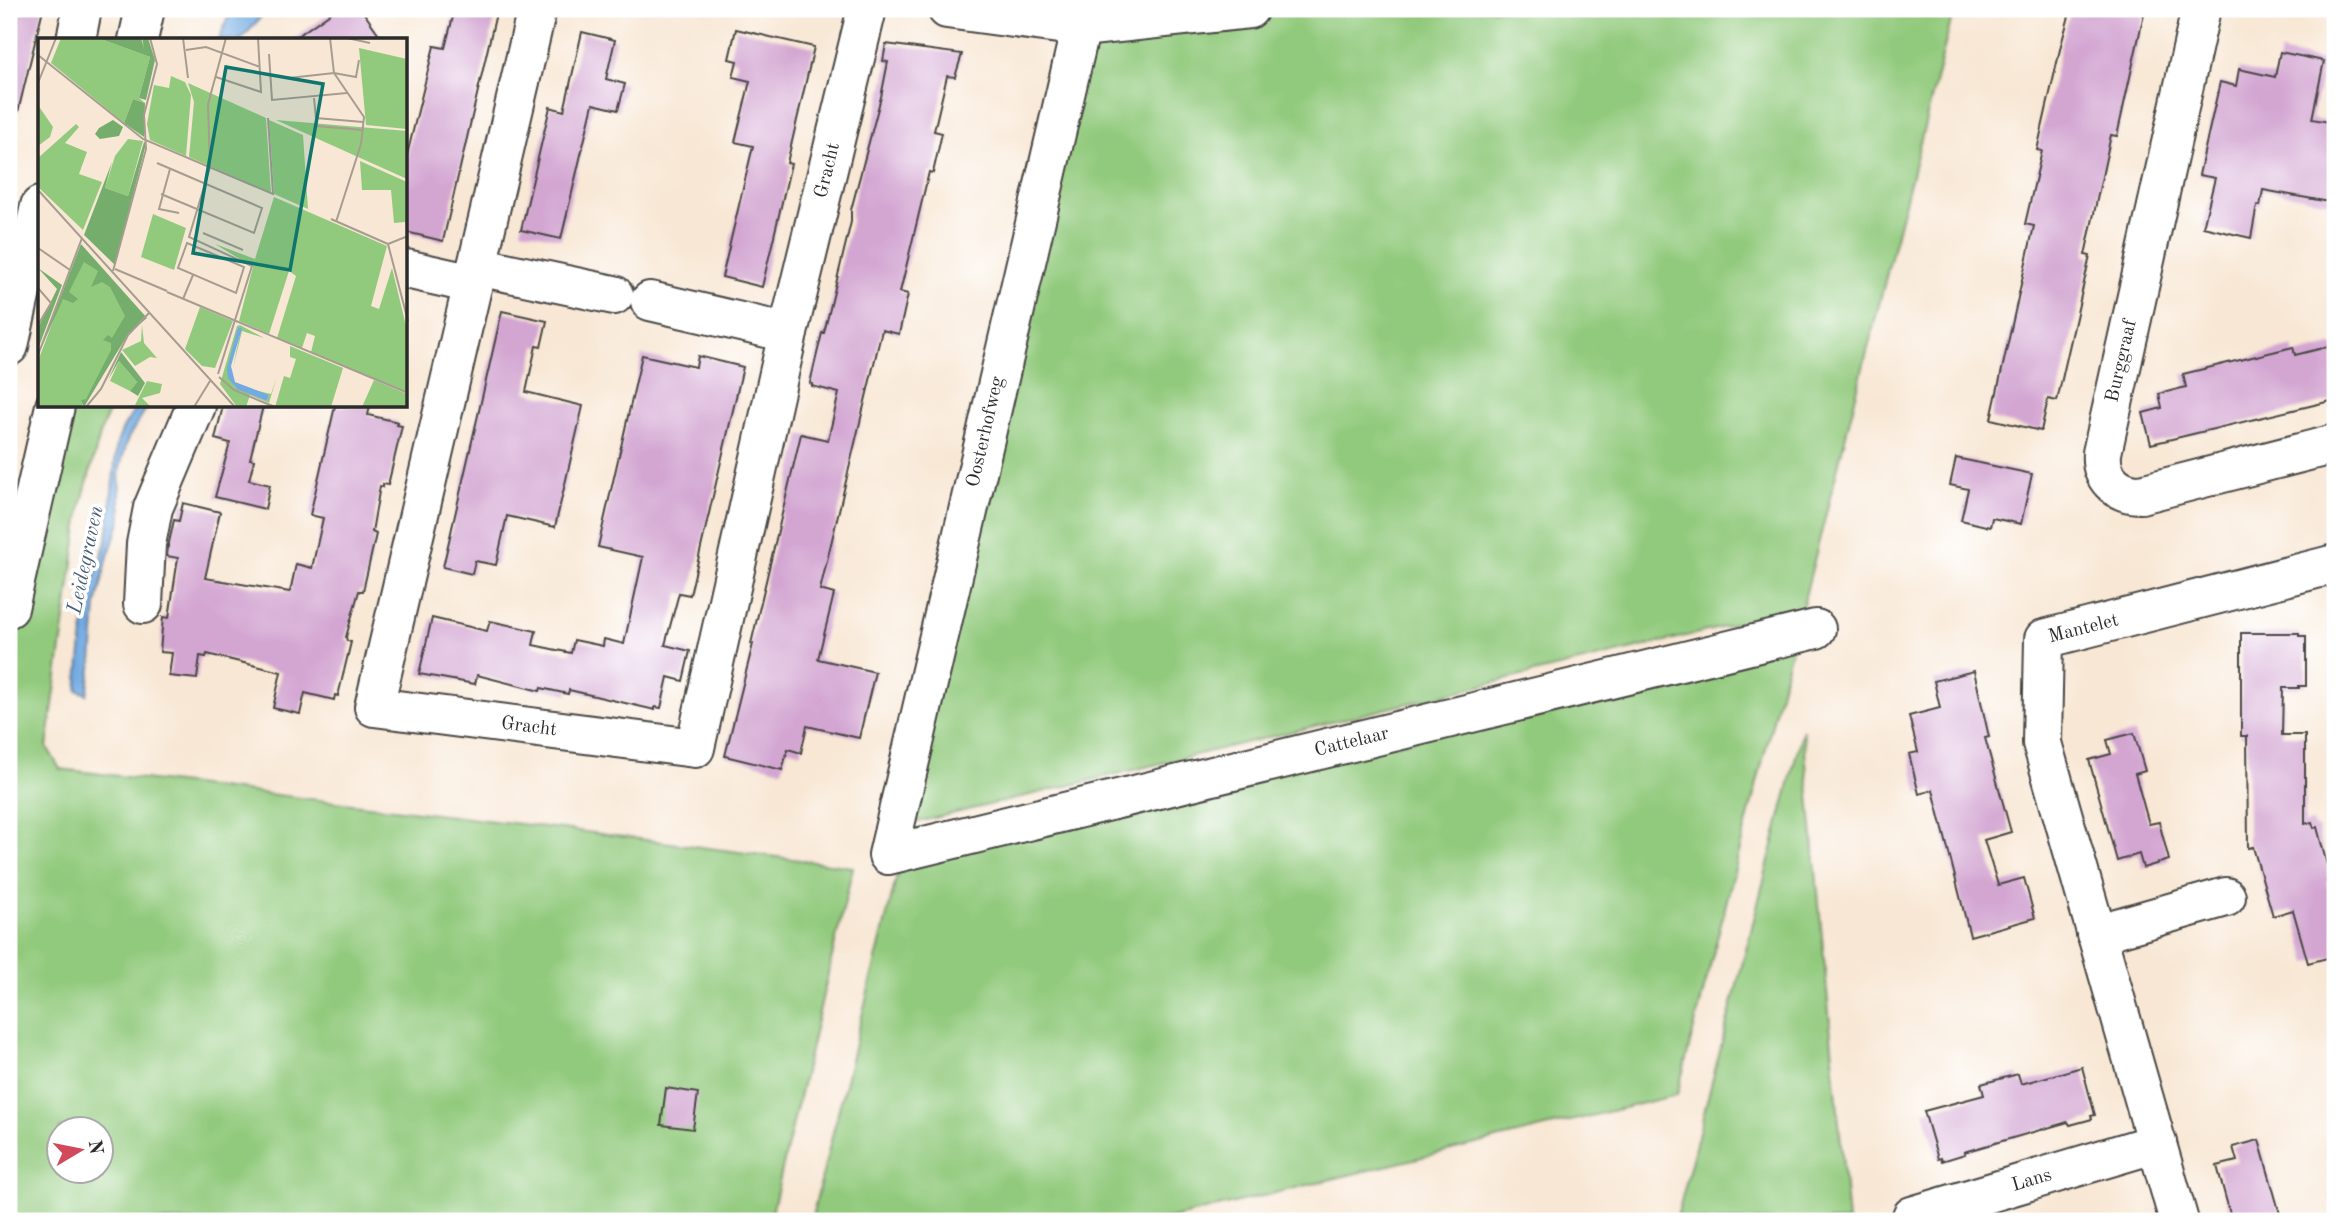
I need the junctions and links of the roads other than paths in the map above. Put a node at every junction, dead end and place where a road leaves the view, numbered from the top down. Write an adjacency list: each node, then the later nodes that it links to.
1 (82, 9): 9 (street)
2 (145, 9): 10 (street)
3 (537, 9): 14 (street, Gracht)
4 (867, 9): 15 (street, Gracht)
5 (947, 9): 8 (street)
6 (1249, 9): 8 (street)
7 (2201, 9): 19 (street, Burggraaf)
8 (1083, 18): 25 (street, Oosterhofweg)
9 (76, 38)
10 (138, 38)
11 (38, 212): 12 (street)
12 (18, 268): 16 (street)
13 (408, 269): 14 (street)
14 (475, 275): 15 (street); 15 (street, Gracht)
15 (789, 333)
16 (9, 346)
17 (54, 408): 20 (street)
18 (195, 408): 22 (street)
19 (2335, 444)
20 (14, 564): 23 (street)
21 (2335, 564): 27 (street, Mantelet)
22 (143, 604)
23 (9, 608)
24 (1816, 629): 25 (street, Cattelaar)
25 (888, 855)
26 (2226, 897): 27 (street)
27 (2096, 934): 28 (street, Mantelet)
28 (2157, 1143): 29 (street, Lans); 30 (street, Mantelet)
29 (1905, 1220)
30 (2179, 1221)

